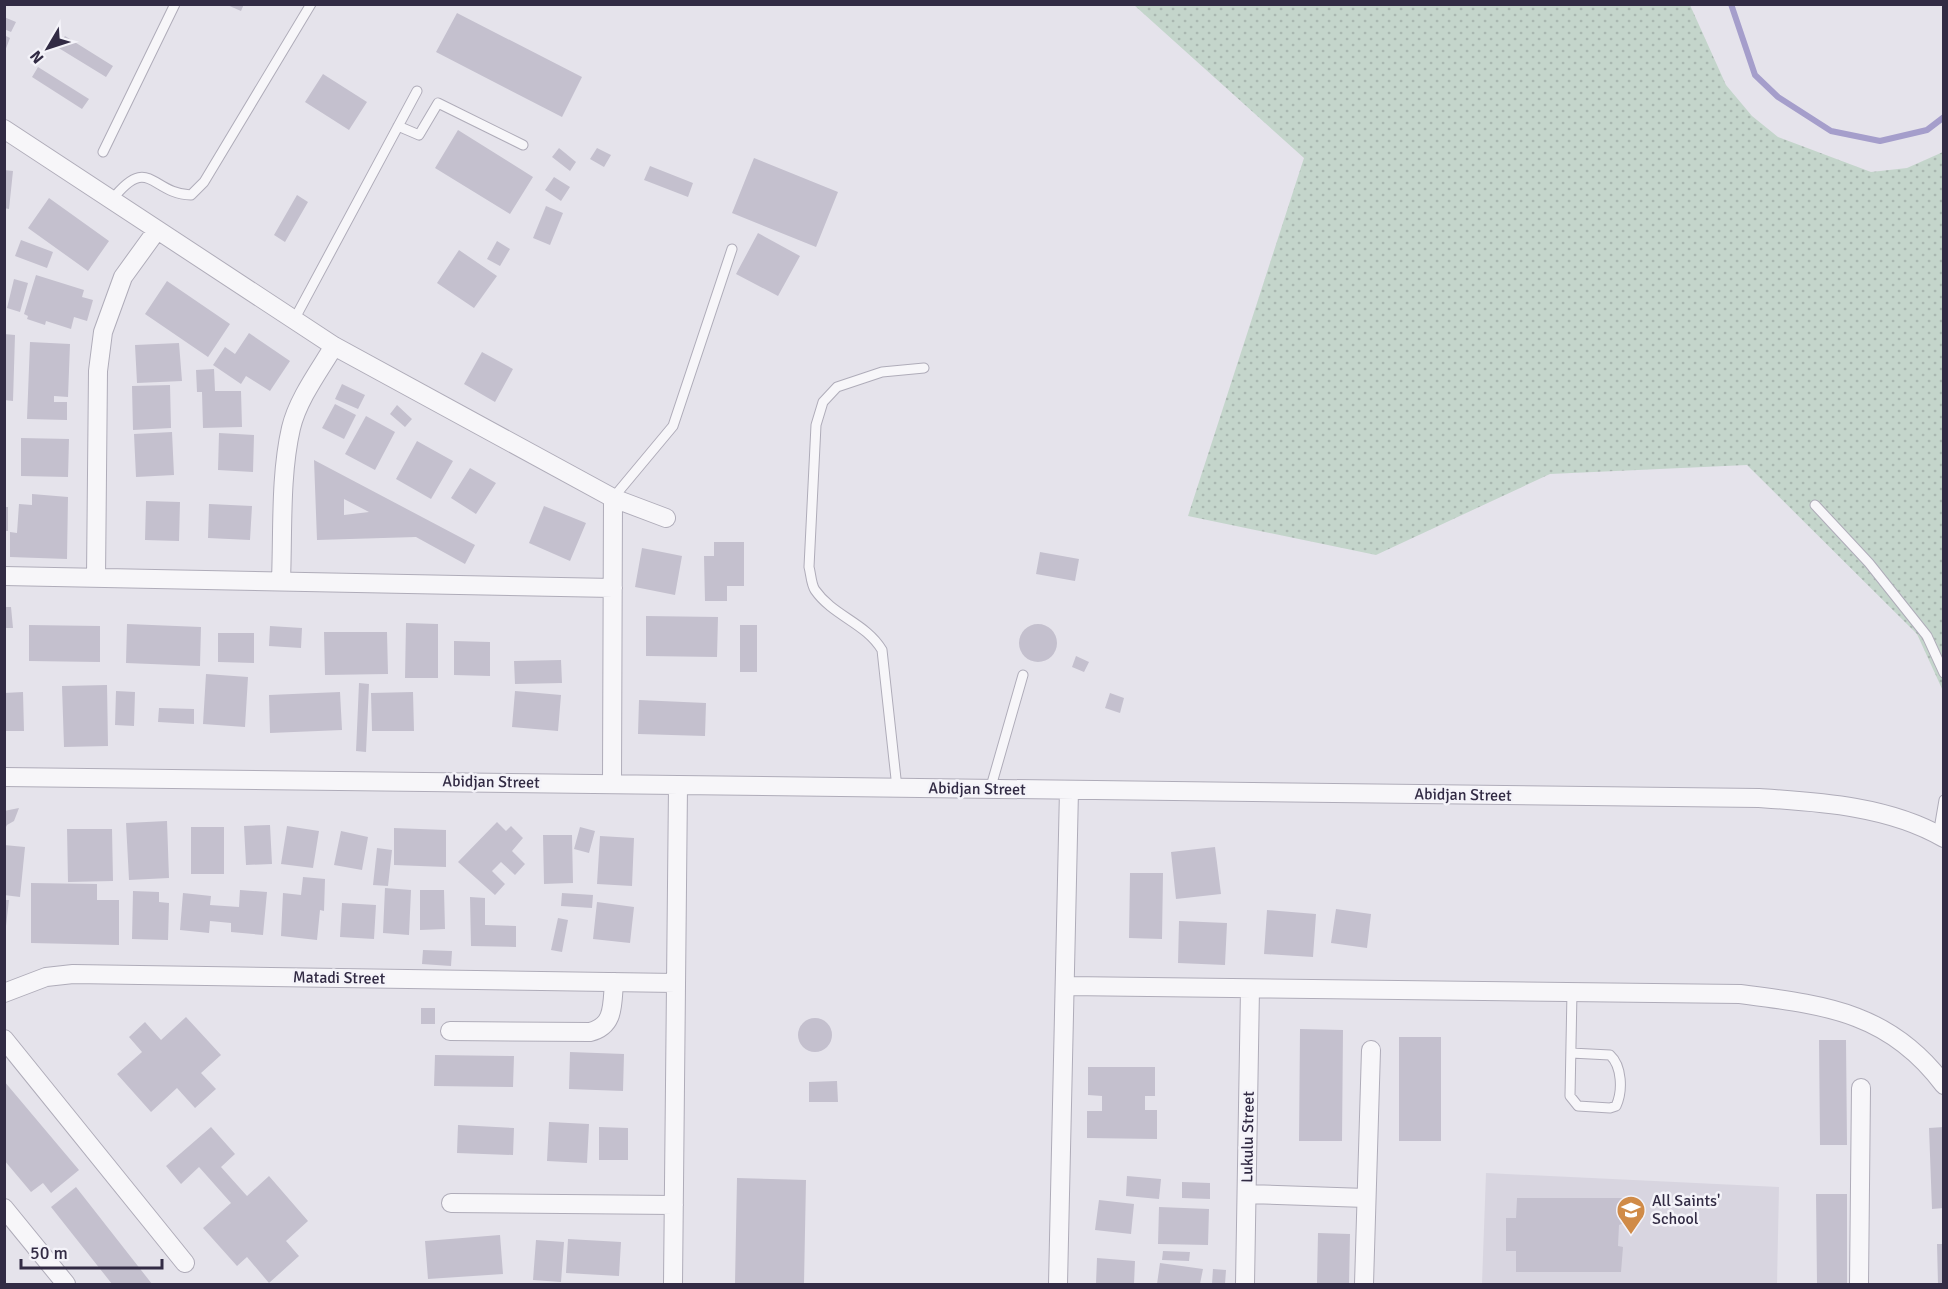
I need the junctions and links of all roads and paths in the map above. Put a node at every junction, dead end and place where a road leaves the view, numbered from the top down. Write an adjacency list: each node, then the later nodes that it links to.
1 (175, 4): 7 (lane)
2 (311, 4): 8 (lane)
3 (417, 91): 4 (lane)
4 (398, 126): 6 (lane); 11 (lane)
5 (4, 129): 8 (street)
6 (523, 145)
7 (103, 152)
8 (111, 201): 9 (street)
9 (157, 230): 11 (street); 18 (street)
10 (732, 249): 14 (lane)
11 (294, 320): 12 (street)
12 (334, 346): 14 (street); 19 (street)
13 (924, 368): 26 (lane)
14 (613, 498): 16 (street); 20 (street)
15 (1815, 505): 21 (lane)
16 (666, 518)
17 (4, 576): 18 (street)
18 (96, 577): 19 (street)
19 (281, 580): 20 (street)
20 (613, 588): 24 (street)
21 (1944, 672)
22 (1023, 675): 27 (lane)
23 (4, 777): 24 (street, Abidjan Street)
24 (612, 784): 25 (street, Abidjan Street)
25 (678, 786): 26 (street, Abidjan Street); 32 (street)
26 (897, 789): 27 (street, Abidjan Street)
27 (990, 790): 28 (street, Abidjan Street)
28 (1070, 790): 30 (street, Abidjan Street); 33 (street)
29 (1944, 800): 30 (lane)
30 (1941, 836)
31 (614, 982): 32 (street, Matadi Street); 36 (street, Matadi Street); 37 (street)
32 (676, 982): 46 (street)
33 (1067, 986): 34 (street); 51 (street)
34 (1250, 988): 35 (street); 43 (street, Lukulu Street)
35 (1572, 992): 40 (lane); 41 (street)
36 (4, 993)
37 (450, 1030)
38 (4, 1039): 48 (street)
39 (1371, 1050): 44 (street)
40 (1571, 1053): 40 (lane)
41 (1944, 1085)
42 (1861, 1088): 54 (street)
43 (1247, 1194): 44 (street); 52 (street, Lukulu Street)
44 (1366, 1198): 53 (street)
45 (451, 1203): 46 (street)
46 (674, 1205): 50 (street)
47 (4, 1208): 49 (street)
48 (185, 1263)
49 (66, 1284)
50 (673, 1284)
51 (1058, 1284)
52 (1245, 1284)
53 (1364, 1284)
54 (1859, 1284)

